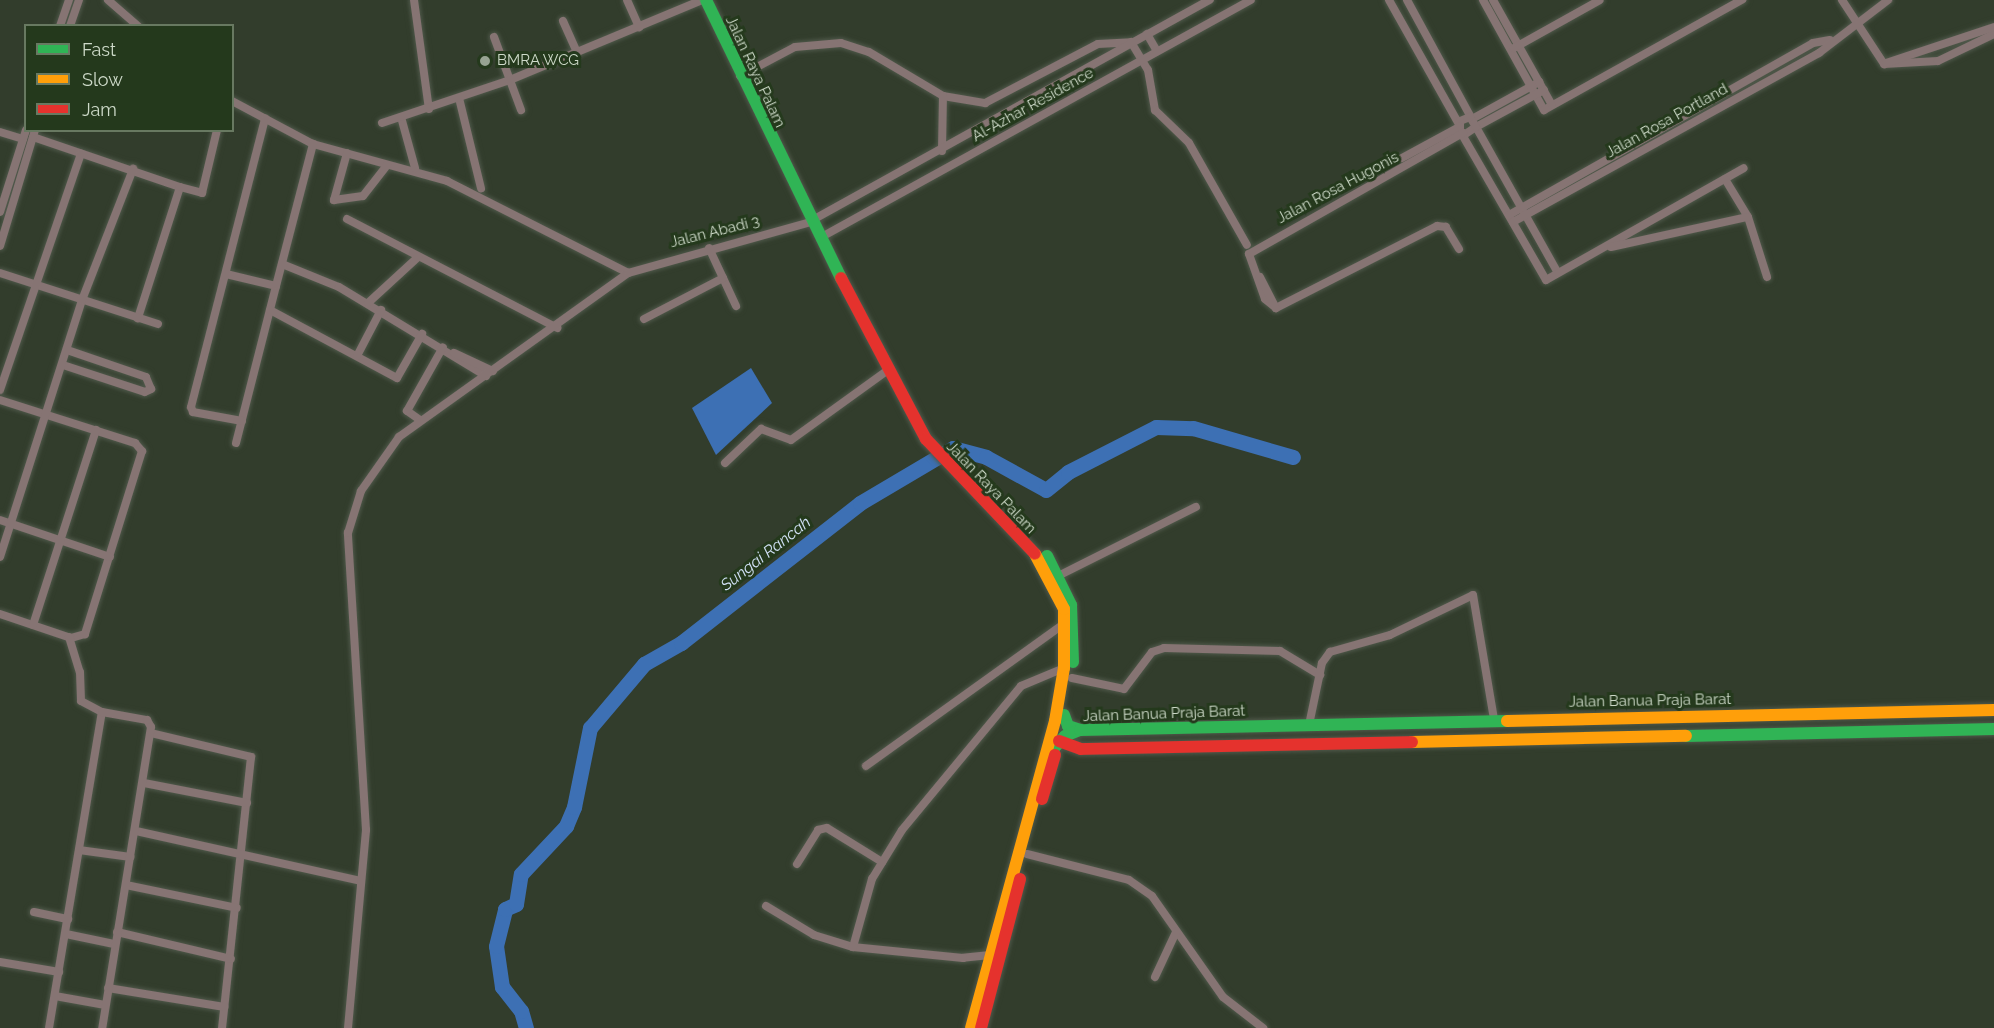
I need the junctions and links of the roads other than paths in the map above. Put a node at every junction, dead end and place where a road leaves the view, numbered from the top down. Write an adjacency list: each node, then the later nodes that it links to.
1 (79, 0): 17 (street)
2 (108, 0): 21 (street)
3 (414, 0): 40 (street)
4 (627, 0): 23 (street)
5 (704, 0): 23 (street); 34 (main road, Jalan Raya Palam)
6 (716, 0): 34 (main road, Jalan Raya Palam)
7 (1209, 0): 25 (street, Al-Azhar Residence)
8 (1251, 0): 30 (street, Al-Azhar Residence)
9 (1406, 0): 16 (street); 45 (street)
10 (1483, 0): 29 (street)
11 (1493, 0): 29 (street)
12 (1599, 0): 29 (street)
13 (1742, 0): 36 (street)
14 (1842, 0): 22 (street)
15 (1888, 0): 22 (street, Jalan Rosa Portland)
16 (1391, 3): 46 (street)
17 (70, 7): 19 (street); 20 (street)
18 (563, 21): 31 (street)
19 (61, 24)
20 (70, 24)
21 (136, 24)
22 (1857, 25): 33 (street); 66 (street, Jalan Rosa Portland)
23 (639, 27): 31 (street)
24 (1994, 27): 33 (street)
25 (1147, 34): 28 (street, Al-Azhar Residence); 30 (street)
26 (1994, 34): 33 (street)
27 (494, 37): 35 (street)
28 (1132, 42): 32 (street); 37 (street); 52 (street, Al-Azhar Residence)
29 (1515, 47): 36 (street)
30 (1156, 51): 32 (street, Al-Azhar Residence)
31 (577, 53): 35 (street)
32 (1143, 59): 71 (street, Al-Azhar Residence); 72 (street)
33 (1884, 64)
34 (744, 74): 37 (street); 70 (main road, Jalan Raya Palam)
35 (510, 80): 38 (street); 41 (street)
36 (1537, 88): 45 (street)
37 (943, 96): 52 (street)
38 (459, 98): 40 (street); 63 (street)
39 (234, 102): 43 (street)
40 (429, 109): 42 (street)
41 (521, 110)
42 (400, 117): 44 (street); 57 (street)
43 (265, 118): 51 (street); 82 (street)
44 (382, 123)
45 (1474, 123): 46 (street); 46 (street); 66 (street)
46 (1461, 130): 55 (street, Jalan Rosa Hugonis); 68 (street); 75 (street, Jalan Rosa Hugonis)
47 (0, 132): 49 (street)
48 (217, 132): 62 (street)
49 (24, 134): 61 (street)
50 (34, 134): 53 (street); 65 (street)
51 (314, 144): 54 (street); 78 (street)
52 (942, 151): 70 (street, Al-Azhar Residence)
53 (81, 153): 59 (street); 85 (street)
54 (347, 153): 56 (street); 56 (street)
55 (1402, 158)
56 (387, 165): 80 (street)
57 (415, 168)
58 (1744, 168): 60 (street)
59 (133, 169): 62 (street); 88 (street)
60 (1725, 179): 67 (street); 76 (street)
61 (4, 186): 64 (street)
62 (180, 187): 93 (street)
63 (482, 188)
64 (1, 208): 65 (street)
65 (12, 208): 73 (street)
66 (1524, 212): 68 (street, Jalan Rosa Portland); 81 (street)
67 (1748, 217): 76 (street); 83 (street)
68 (1511, 218): 81 (street)
69 (347, 219): 77 (street)
70 (814, 220): 71 (main road, Jalan Raya Palam); 74 (street, Jalan Abadi 3); 87 (main road, Jalan Raya Palam)
71 (827, 234): 87 (main road, Jalan Raya Palam)
72 (1247, 244)
73 (0, 246)
74 (709, 248): 80 (street, Jalan Abadi 3); 84 (street)
75 (1459, 249)
76 (1601, 249): 81 (street)
77 (418, 257): 89 (street); 96 (street)
78 (282, 264): 86 (street); 89 (street)
79 (0, 273): 85 (street)
80 (628, 273): 96 (street)
81 (1558, 273)
82 (226, 274): 86 (street); 112 (street)
83 (1767, 277)
84 (723, 278): 90 (street); 94 (street)
85 (37, 285): 88 (street); 108 (street)
86 (276, 286): 91 (street)
87 (854, 296): 103 (main road, Jalan Raya Palam); 115 (main road, Jalan Raya Palam)
88 (82, 300): 93 (street); 99 (street)
89 (368, 303): 92 (street)
90 (736, 306)
91 (270, 310): 100 (street); 112 (street)
92 (381, 310): 97 (street); 100 (street)
93 (138, 318): 95 (street)
94 (644, 319)
95 (158, 324)
96 (557, 328): 106 (street)
97 (422, 334): 98 (street); 100 (street)
98 (443, 347): 106 (street); 111 (street)
99 (68, 350): 101 (street); 102 (street)
100 (357, 356)
101 (92, 358): 104 (street); 105 (street)
102 (63, 366): 105 (street); 110 (street)
103 (888, 370): 115 (main road, Jalan Raya Palam); 116 (street)
104 (128, 371): 107 (street); 107 (street)
105 (86, 373): 107 (street)
106 (489, 374): 111 (street)
107 (123, 385)
108 (0, 390)
109 (0, 400): 110 (street)
110 (48, 415): 113 (street); 120 (street)
111 (420, 420): 153 (street)
112 (242, 421): 114 (street)
113 (96, 430): 121 (street); 123 (street)
114 (236, 443)
115 (942, 454): 117 (main road, Jalan Raya Palam)
116 (725, 462)
117 (952, 465): 124 (main road, Jalan Raya Palam); 126 (main road, Jalan Raya Palam)
118 (1196, 507): 124 (street)
119 (0, 520): 120 (street)
120 (10, 524): 121 (street); 122 (street)
121 (60, 541): 123 (street); 127 (street)
122 (0, 557)
123 (110, 557): 128 (street)
124 (1060, 575): 129 (main road, Jalan Raya Palam)
125 (0, 614): 127 (street)
126 (1066, 622): 129 (main road, Jalan Raya Palam); 142 (street)
127 (33, 625): 128 (street)
128 (69, 637): 132 (street)
129 (1068, 673): 130 (street); 133 (main road, Jalan Raya Palam); 151 (street)
130 (1320, 675): 134 (street); 135 (street)
131 (1994, 710): 134 (main road, Jalan Banua Praja Barat)
132 (102, 712): 138 (street); 147 (street)
133 (1059, 718): 137 (main road); 139 (main road, Jalan Raya Palam); 141 (main road, Jalan Raya Palam)
134 (1494, 719): 135 (main road, Jalan Banua Praja Barat)
135 (1309, 725): 137 (main road, Jalan Banua Praja Barat)
136 (1994, 729): 140 (main road)
137 (1080, 730): 139 (main road, Jalan Banua Praja Barat)
138 (151, 733): 144 (street); 145 (street)
139 (1059, 741): 140 (main road); 141 (main road); 143 (main road, Jalan Raya Palam)
140 (1081, 749): 143 (main road)
141 (1045, 758): 164 (main road, Jalan Raya Palam)
142 (866, 766)
143 (1051, 769): 148 (main road, Jalan Raya Palam)
144 (144, 783): 145 (street); 146 (street)
145 (247, 803): 149 (street)
146 (136, 831): 149 (street); 150 (street)
147 (79, 850): 150 (street); 158 (street)
148 (1027, 854): 160 (street); 178 (main road, Jalan Raya Palam)
149 (243, 855): 153 (street); 156 (street)
150 (131, 857): 154 (street)
151 (882, 862): 152 (street); 163 (street)
152 (797, 864)
153 (361, 881): 176 (street)
154 (126, 885): 156 (street); 159 (street)
155 (766, 906): 163 (street)
156 (237, 908): 165 (street)
157 (34, 912): 158 (street)
158 (68, 919): 161 (street)
159 (117, 932): 162 (street); 165 (street)
160 (1176, 932): 168 (street); 179 (street)
161 (66, 934): 162 (street); 167 (street)
162 (114, 944): 169 (street)
163 (853, 947): 164 (street)
164 (990, 955): 177 (main road, Jalan Raya Palam)
165 (231, 959): 172 (street)
166 (0, 962): 167 (street)
167 (59, 972): 170 (street)
168 (1155, 977)
169 (108, 988): 171 (street); 172 (street)
170 (55, 996): 171 (street); 173 (street)
171 (105, 1005): 174 (street)
172 (225, 1007): 175 (street)
173 (49, 1028)
174 (102, 1028)
175 (222, 1028)
176 (348, 1028)
177 (971, 1028)
178 (981, 1028)
179 (1263, 1028)

